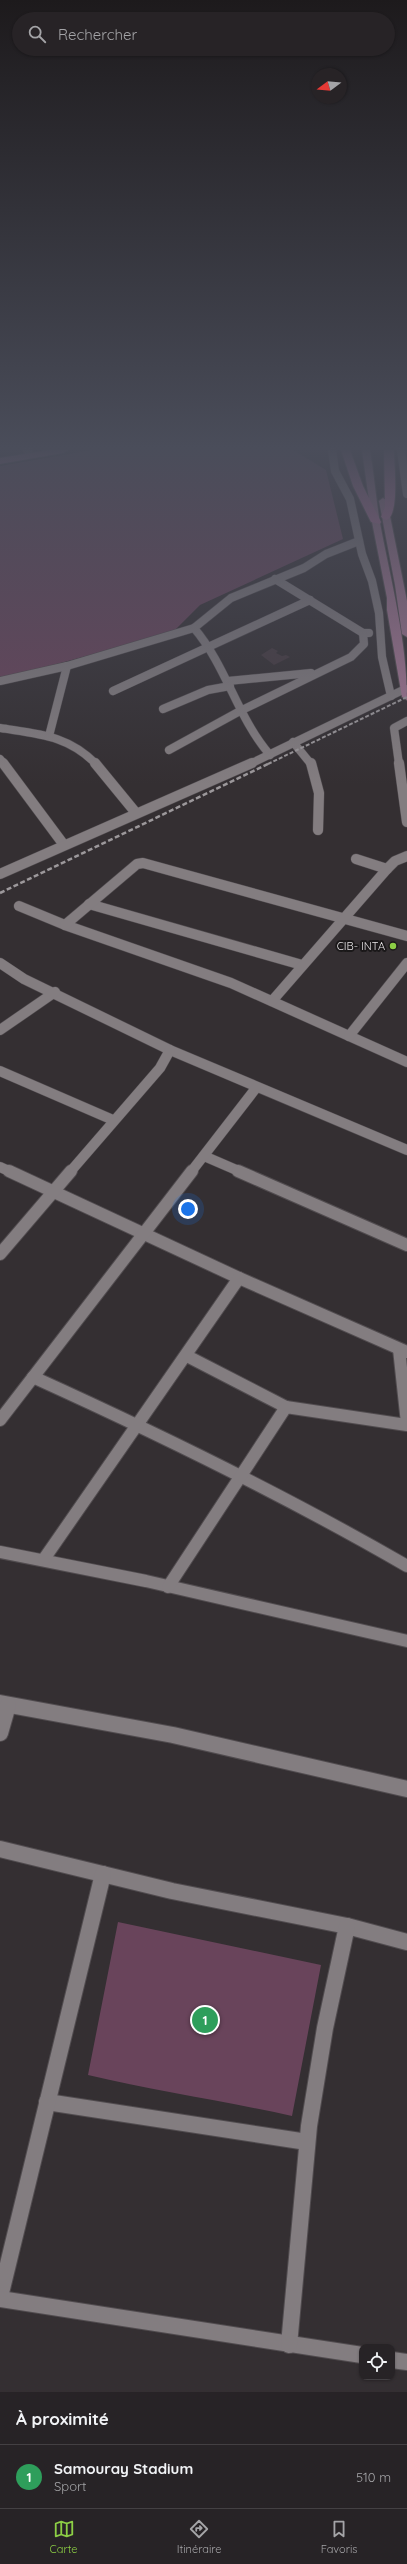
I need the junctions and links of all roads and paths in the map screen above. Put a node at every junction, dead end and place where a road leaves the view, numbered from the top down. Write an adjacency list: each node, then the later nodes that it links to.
1 (314, 562): 5 (street)
2 (366, 562): 13 (street)
3 (384, 562): 6 (main road)
4 (395, 562): 8 (main road)
5 (275, 579): 7 (street); 11 (street)
6 (392, 598): 8 (main road); 9 (main road)
7 (310, 600): 12 (street); 15 (street)
8 (405, 607): 10 (main road)
9 (392, 610): 10 (main road); 21 (main road)
10 (406, 622): 14 (main road)
11 (194, 628): 15 (street); 16 (street)
12 (363, 633): 13 (street); 17 (street)
13 (379, 634): 22 (street)
14 (407, 634)
15 (210, 647): 19 (street); 20 (street)
16 (68, 666): 18 (street); 27 (street)
17 (317, 672): 19 (street); 24 (street)
18 (0, 681)
19 (229, 683): 23 (street); 24 (street)
20 (113, 691)
21 (406, 693): 22 (street)
22 (391, 696): 28 (street)
23 (163, 709)
24 (240, 711): 29 (street); 30 (street)
25 (407, 720): 33 (street)
26 (0, 728): 27 (street)
27 (49, 736): 32 (street)
28 (293, 742): 30 (street); 34 (street)
29 (169, 750)
30 (270, 755): 32 (street)
31 (0, 759): 35 (street)
32 (136, 813): 35 (street)
33 (407, 822)
34 (318, 830)
35 (64, 845): 39 (street)
36 (407, 856): 38 (street)
37 (356, 859): 38 (street)
38 (387, 869): 42 (street)
39 (0, 874)
40 (89, 904): 42 (street); 43 (street); 47 (street)
41 (19, 906): 43 (street)
42 (343, 918): 44 (street); 47 (street)
43 (65, 925): 49 (street)
44 (407, 936)
45 (0, 963): 48 (street)
46 (407, 963): 51 (street)
47 (302, 965): 49 (street)
48 (55, 992): 50 (street); 52 (street)
49 (272, 1001): 51 (street)
50 (0, 1030)
51 (349, 1036): 53 (street)
52 (170, 1050): 55 (street); 56 (street)
53 (407, 1062)
54 (0, 1071): 56 (street)
55 (256, 1088): 57 (street); 58 (street)
56 (113, 1120): 60 (street)
57 (407, 1150)
58 (204, 1156): 61 (street); 62 (street)
59 (0, 1167): 60 (street)
60 (52, 1192): 61 (street); 63 (street)
61 (143, 1234): 64 (street); 67 (street)
62 (407, 1245)
63 (0, 1254)
64 (239, 1278): 65 (street); 66 (street)
65 (403, 1350): 70 (street)
66 (187, 1356): 68 (street); 71 (street)
67 (33, 1377): 69 (street); 71 (street)
68 (286, 1407): 70 (street); 72 (street)
69 (0, 1420)
70 (407, 1424)
71 (140, 1425): 72 (street); 74 (street)
72 (240, 1476): 75 (street); 76 (street)
73 (0, 1552): 74 (street)
74 (44, 1559): 76 (street)
75 (407, 1566)
76 (168, 1587): 77 (street)
77 (407, 1641)
78 (4, 1704): 79 (street); 80 (street)
79 (0, 1733)
80 (407, 1789)
81 (0, 1849): 82 (street)
82 (103, 1874): 83 (street); 85 (street)
83 (347, 1926): 84 (street); 86 (street)
84 (407, 1942)
85 (47, 2102): 86 (street); 87 (street)
86 (308, 2142): 88 (street)
87 (0, 2298): 88 (street)
88 (289, 2344): 89 (street)
89 (359, 2355)
90 (395, 2360): 91 (street)
91 (407, 2362)

